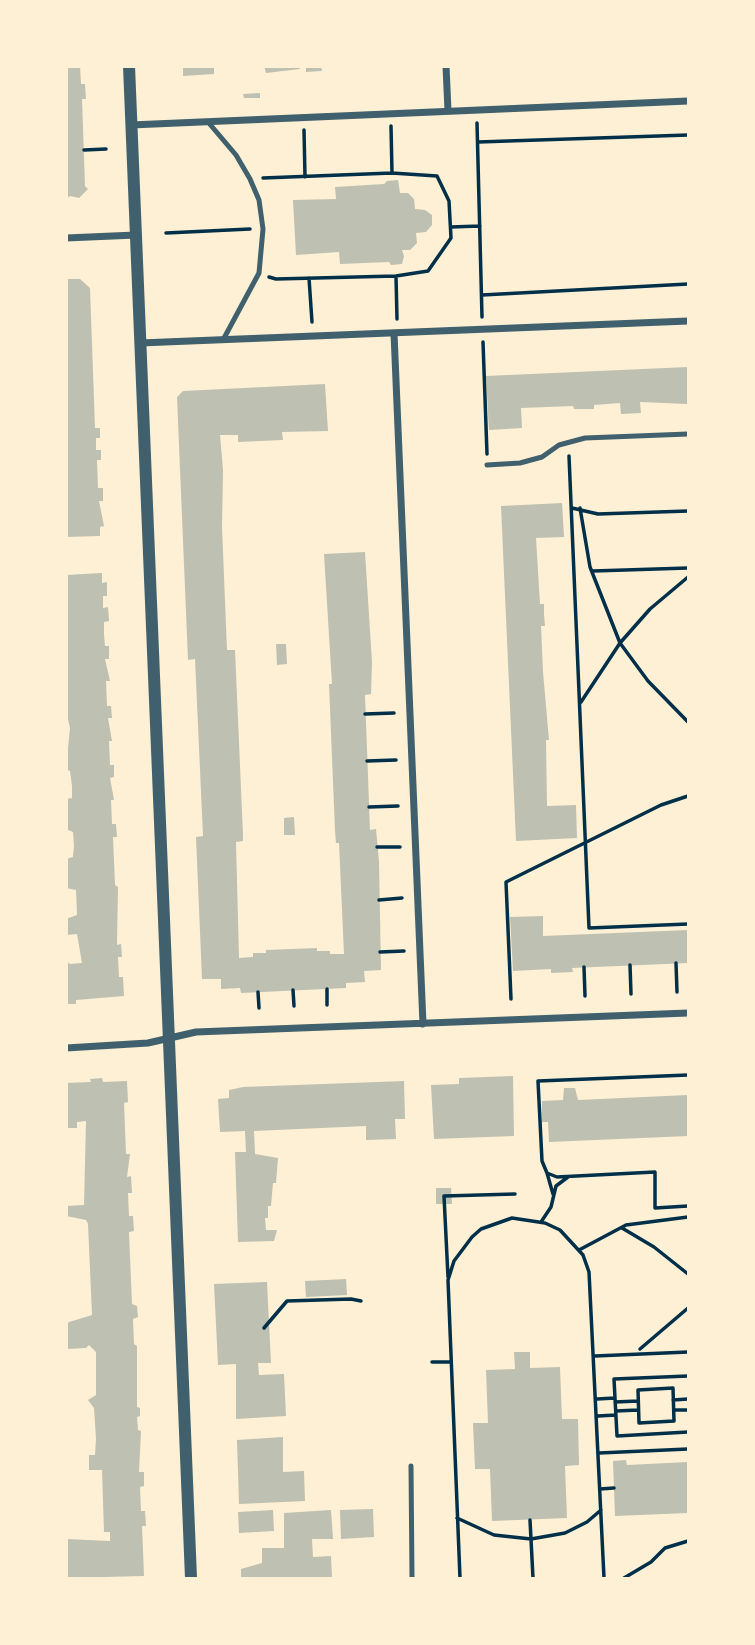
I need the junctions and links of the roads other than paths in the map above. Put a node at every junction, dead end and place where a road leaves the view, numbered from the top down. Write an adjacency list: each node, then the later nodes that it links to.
1 (129, 66): 6 (street)
2 (446, 66): 4 (street)
3 (688, 101): 4 (street)
4 (448, 111): 5 (street)
5 (208, 122): 6 (street); 11 (lane)
6 (131, 125): 7 (street)
7 (136, 235): 8 (street); 12 (street)
8 (66, 239)
9 (688, 321): 10 (street)
10 (396, 333): 11 (street); 16 (street)
11 (223, 340): 12 (street)
12 (141, 343): 17 (street)
13 (688, 434): 14 (lane)
14 (487, 466)
15 (688, 1013): 16 (street)
16 (423, 1024): 17 (street)
17 (170, 1038): 18 (street); 20 (street)
18 (66, 1048)
19 (411, 1466): 21 (lane)
20 (191, 1578)
21 (412, 1578)

